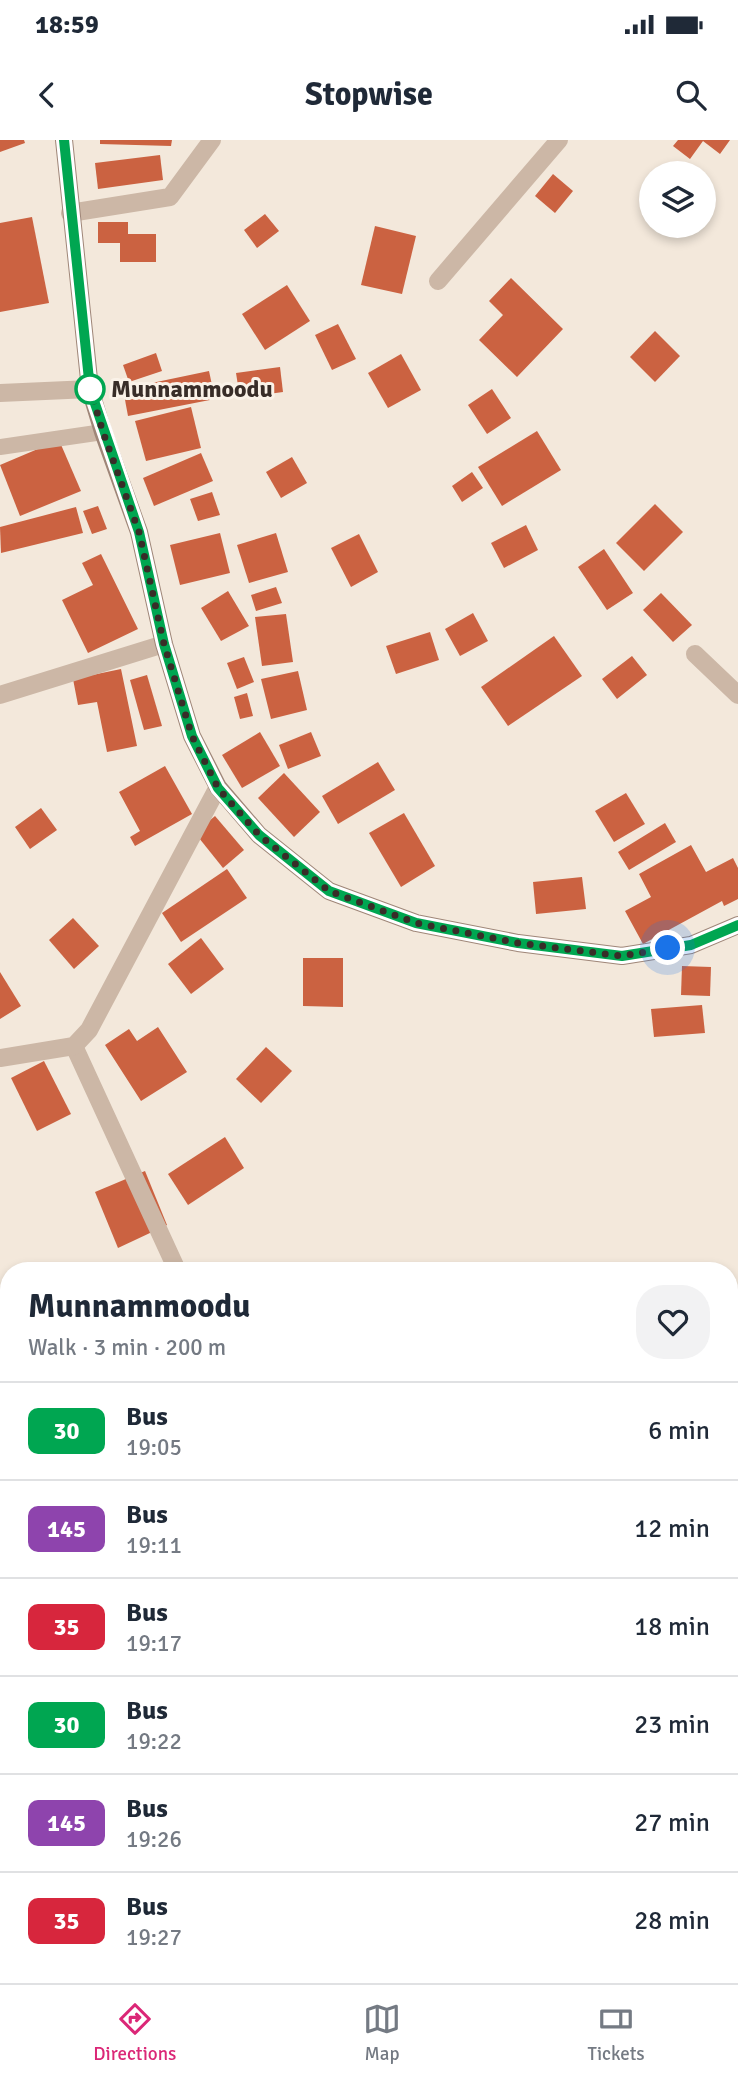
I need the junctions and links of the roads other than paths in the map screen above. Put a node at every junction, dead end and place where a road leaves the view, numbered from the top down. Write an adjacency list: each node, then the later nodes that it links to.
1 (64, 140): 4 (main road)
2 (212, 140): 4 (street)
3 (559, 140): 5 (street)
4 (70, 214): 6 (main road)
5 (438, 281)
6 (90, 389): 7 (street); 8 (main road)
7 (0, 393)
8 (103, 432): 9 (lane); 10 (main road)
9 (0, 447)
10 (164, 644): 12 (street); 14 (main road)
11 (695, 654): 13 (street)
12 (0, 695)
13 (738, 695)
14 (218, 788): 15 (main road); 16 (street)
15 (738, 925)
16 (74, 1046): 17 (street); 18 (street)
17 (0, 1058)
18 (173, 1262)

